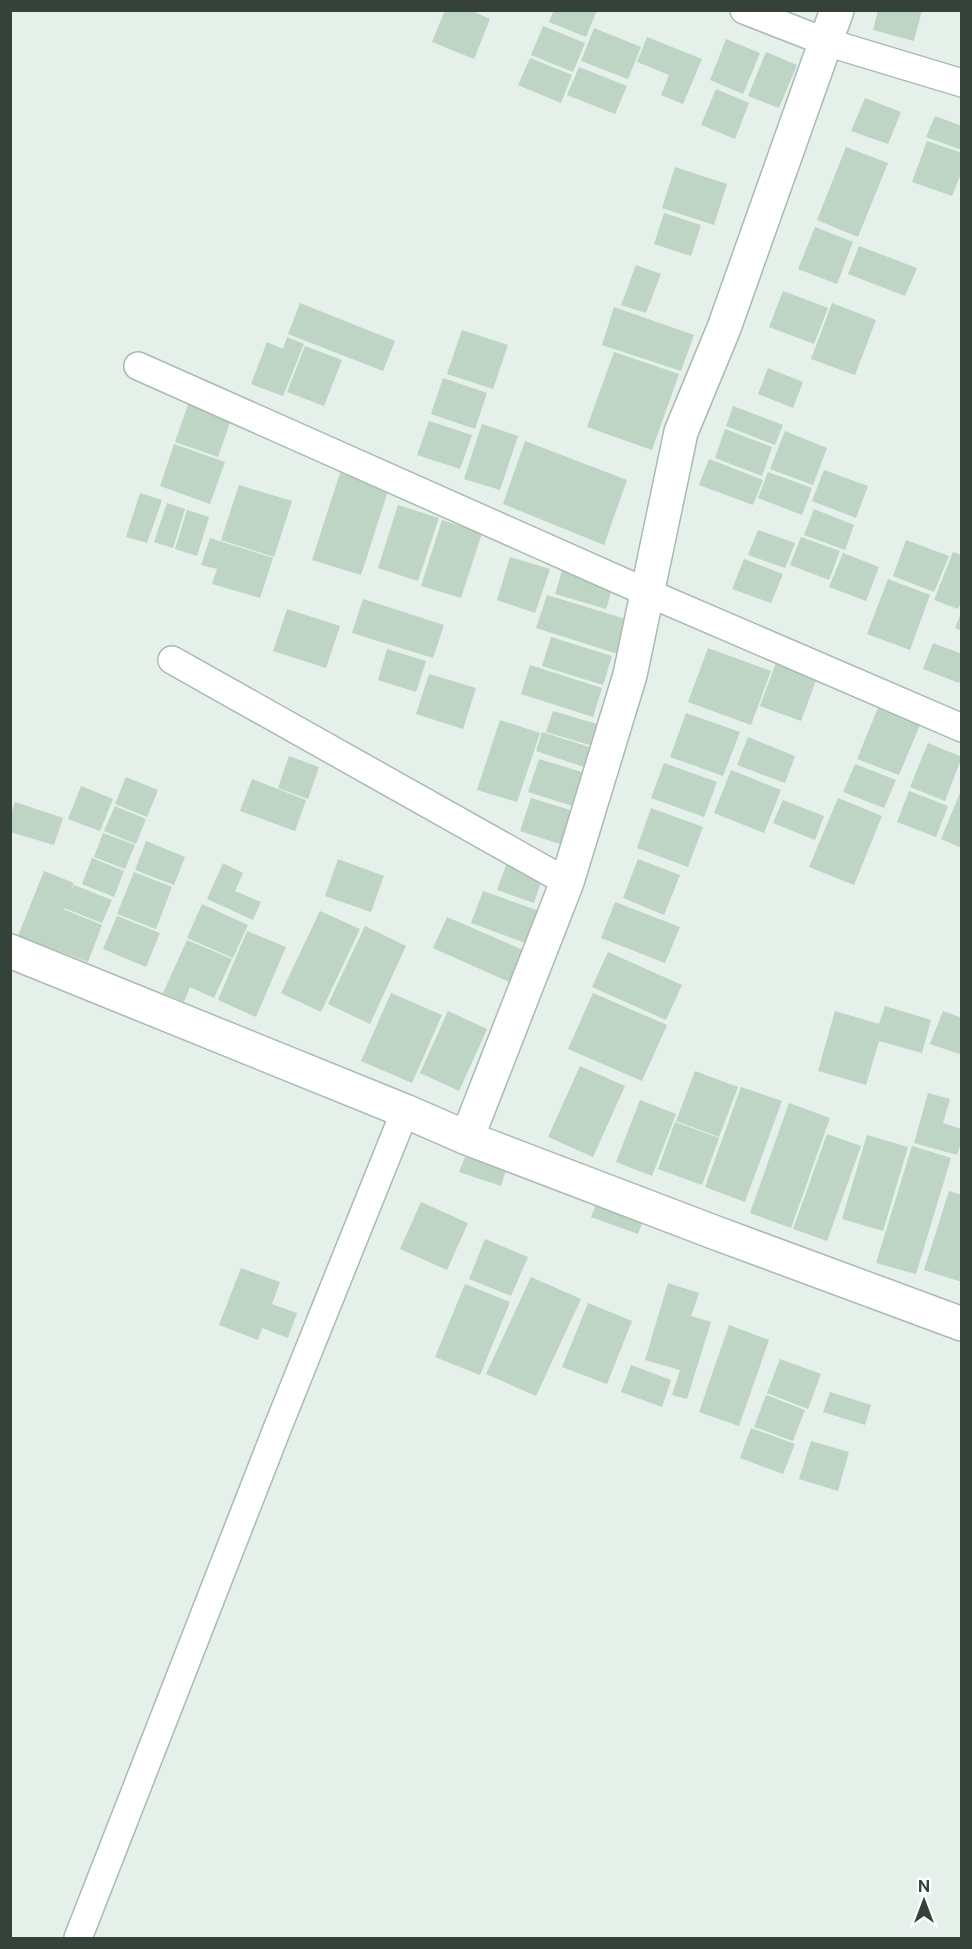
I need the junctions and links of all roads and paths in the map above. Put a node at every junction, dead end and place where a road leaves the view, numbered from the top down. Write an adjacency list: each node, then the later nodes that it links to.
1 (744, 10): 3 (street)
2 (837, 10): 3 (street)
3 (826, 42): 4 (street); 6 (street)
4 (962, 83)
5 (138, 366): 6 (street)
6 (646, 592): 8 (street); 9 (street)
7 (172, 660): 9 (street)
8 (962, 728)
9 (567, 882): 12 (street)
10 (10, 951): 11 (street)
11 (405, 1111): 12 (street); 14 (street)
12 (467, 1138): 13 (street)
13 (962, 1324)
14 (78, 1938)

